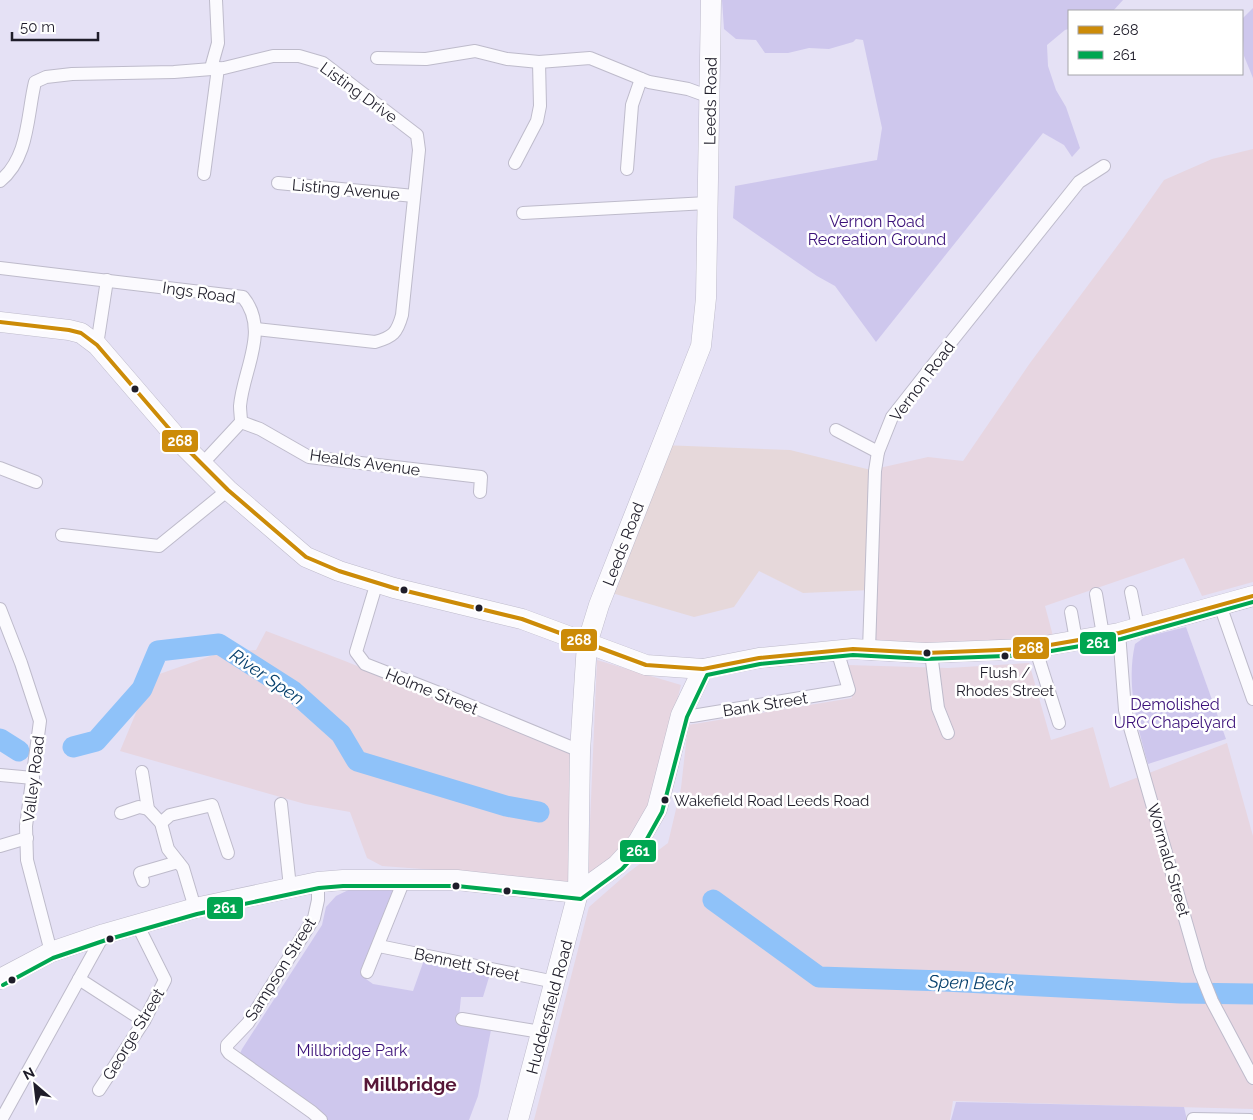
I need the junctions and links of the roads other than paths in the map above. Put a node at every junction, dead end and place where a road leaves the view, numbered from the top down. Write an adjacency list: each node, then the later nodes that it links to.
1 (216, 0): 5 (street)
2 (711, 0): 7 (main road, Leeds Road)
3 (377, 58): 4 (street)
4 (539, 62): 6 (street); 8 (street)
5 (215, 68): 11 (street); 12 (street, Listing Drive); 14 (street, Listing Drive)
6 (641, 79): 7 (street); 10 (street)
7 (710, 97): 15 (main road, Leeds Road)
8 (515, 163)
9 (1104, 166): 26 (street, Vernon Road)
10 (627, 169)
11 (204, 174)
12 (0, 181)
13 (278, 183): 14 (street, Listing Avenue)
14 (414, 196): 21 (street, Listing Drive)
15 (707, 203): 16 (street); 43 (main road, Leeds Road)
16 (523, 213)
17 (0, 268): 18 (street, Ings Road)
18 (107, 280): 21 (street, Ings Road); 23 (street)
19 (0, 322): 20 (main road)
20 (59, 329): 22 (main road); 23 (main road)
21 (256, 329): 24 (street, Ings Road)
22 (0, 331)
23 (97, 345): 27 (main road)
24 (241, 422): 27 (street); 31 (street, Healds Avenue)
25 (836, 430): 26 (street)
26 (878, 452): 46 (street, Vernon Road)
27 (202, 464): 30 (main road)
28 (0, 468): 29 (street)
29 (35, 484)
30 (228, 490): 32 (street); 33 (main road)
31 (480, 492)
32 (62, 535)
33 (377, 582): 43 (main road); 53 (street, Holme Street)
34 (1131, 592): 40 (street)
35 (1096, 594): 41 (street, Wormald Street)
36 (1253, 596): 37 (main road)
37 (1220, 605): 40 (main road); 49 (street)
38 (0, 609): 56 (street, Valley Road)
39 (1071, 612): 42 (street)
40 (1138, 627): 41 (main road)
41 (1111, 634): 42 (main road); 82 (street, Wormald Street)
42 (1076, 640): 44 (main road)
43 (587, 644): 48 (main road); 53 (main road, Leeds Road)
44 (1035, 647): 47 (main road); 51 (street)
45 (837, 650): 46 (main road); 48 (main road); 50 (street, Bank Street)
46 (869, 650): 47 (main road)
47 (931, 653): 52 (street)
48 (703, 669): 50 (main road)
49 (1253, 699)
50 (681, 715): 69 (main road)
51 (1059, 723)
52 (948, 733)
53 (580, 751): 69 (main road, Leeds Road)
54 (142, 772): 58 (street)
55 (0, 775): 56 (street)
56 (33, 778): 61 (street, Valley Road)
57 (281, 804): 68 (street)
58 (148, 809): 59 (street); 60 (street)
59 (121, 813)
60 (161, 823): 63 (street); 64 (street)
61 (27, 838): 62 (street); 74 (street, Valley Road)
62 (0, 846)
63 (228, 853)
64 (178, 862): 66 (street); 70 (street)
65 (404, 880): 67 (main road); 69 (main road); 73 (street)
66 (143, 881)
67 (318, 882): 68 (main road); 84 (street, Sampson Street)
68 (290, 888): 70 (main road)
69 (578, 893): 78 (main road, Huddersfield Road)
70 (194, 908): 71 (main road)
71 (137, 924): 72 (main road); 80 (street, George Street)
72 (104, 934): 74 (main road); 77 (street)
73 (379, 946): 75 (street); 78 (street, Bennett Street)
74 (51, 952): 76 (main road)
75 (367, 972)
76 (0, 979)
77 (79, 979): 80 (street); 86 (street)
78 (555, 982): 81 (main road, Huddersfield Road)
79 (462, 1019): 81 (street)
80 (144, 1021): 83 (street, George Street)
81 (541, 1032): 87 (main road, Huddersfield Road)
82 (1253, 1078)
83 (99, 1090)
84 (313, 1117)
85 (1193, 1119): 88 (street)
86 (1, 1120)
87 (518, 1120)
88 (1250, 1120)

